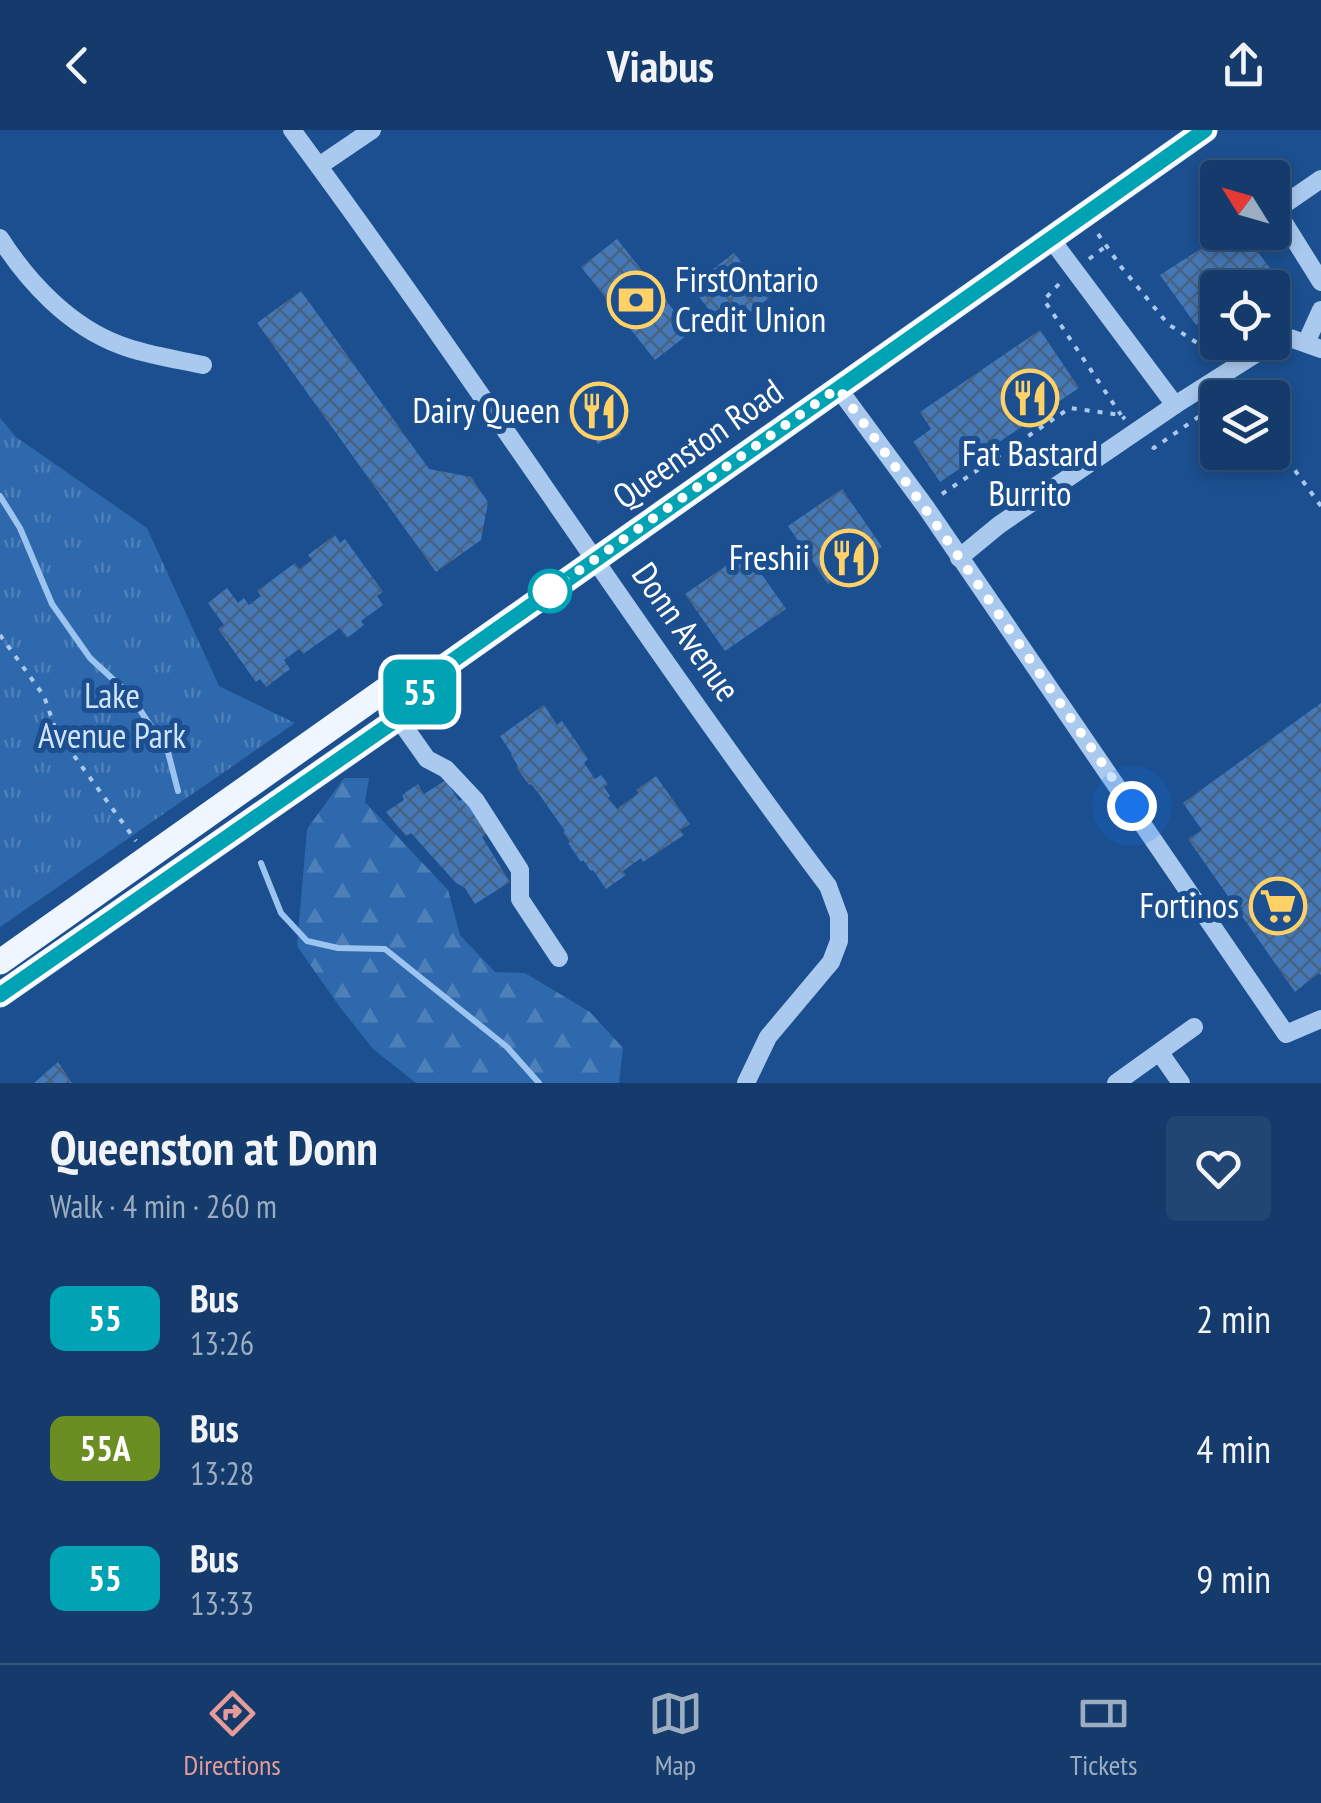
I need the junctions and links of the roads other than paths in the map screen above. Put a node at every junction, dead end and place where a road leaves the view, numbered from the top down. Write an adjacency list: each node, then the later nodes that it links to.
1 (292, 130): 4 (street, Donn Avenue)
2 (372, 130): 4 (street)
3 (1205, 130): 7 (main road, Queenston Road)
4 (319, 166): 15 (street, Donn Avenue)
5 (1321, 179): 8 (street)
6 (0, 238): 11 (street)
7 (1051, 239): 12 (main road, Queenston Road); 13 (street)
8 (1321, 282)
9 (1321, 310): 10 (street)
10 (1314, 346): 13 (street)
11 (203, 365)
12 (838, 388): 14 (street); 15 (main road, Queenston Road)
13 (1175, 406): 14 (street)
14 (959, 558): 21 (street)
15 (595, 559): 16 (main road, Queenston Road); 24 (street, Donn Avenue)
16 (428, 678): 17 (main road, Queenston Road); 19 (main road, Queenston Road)
17 (398, 718): 18 (street); 20 (main road, Queenston Road)
18 (559, 958)
19 (0, 962)
20 (0, 996)
21 (1321, 1019)
22 (1194, 1026): 23 (street)
23 (1160, 1054): 25 (street); 26 (street)
24 (746, 1083)
25 (1116, 1083)
26 (1181, 1083)

